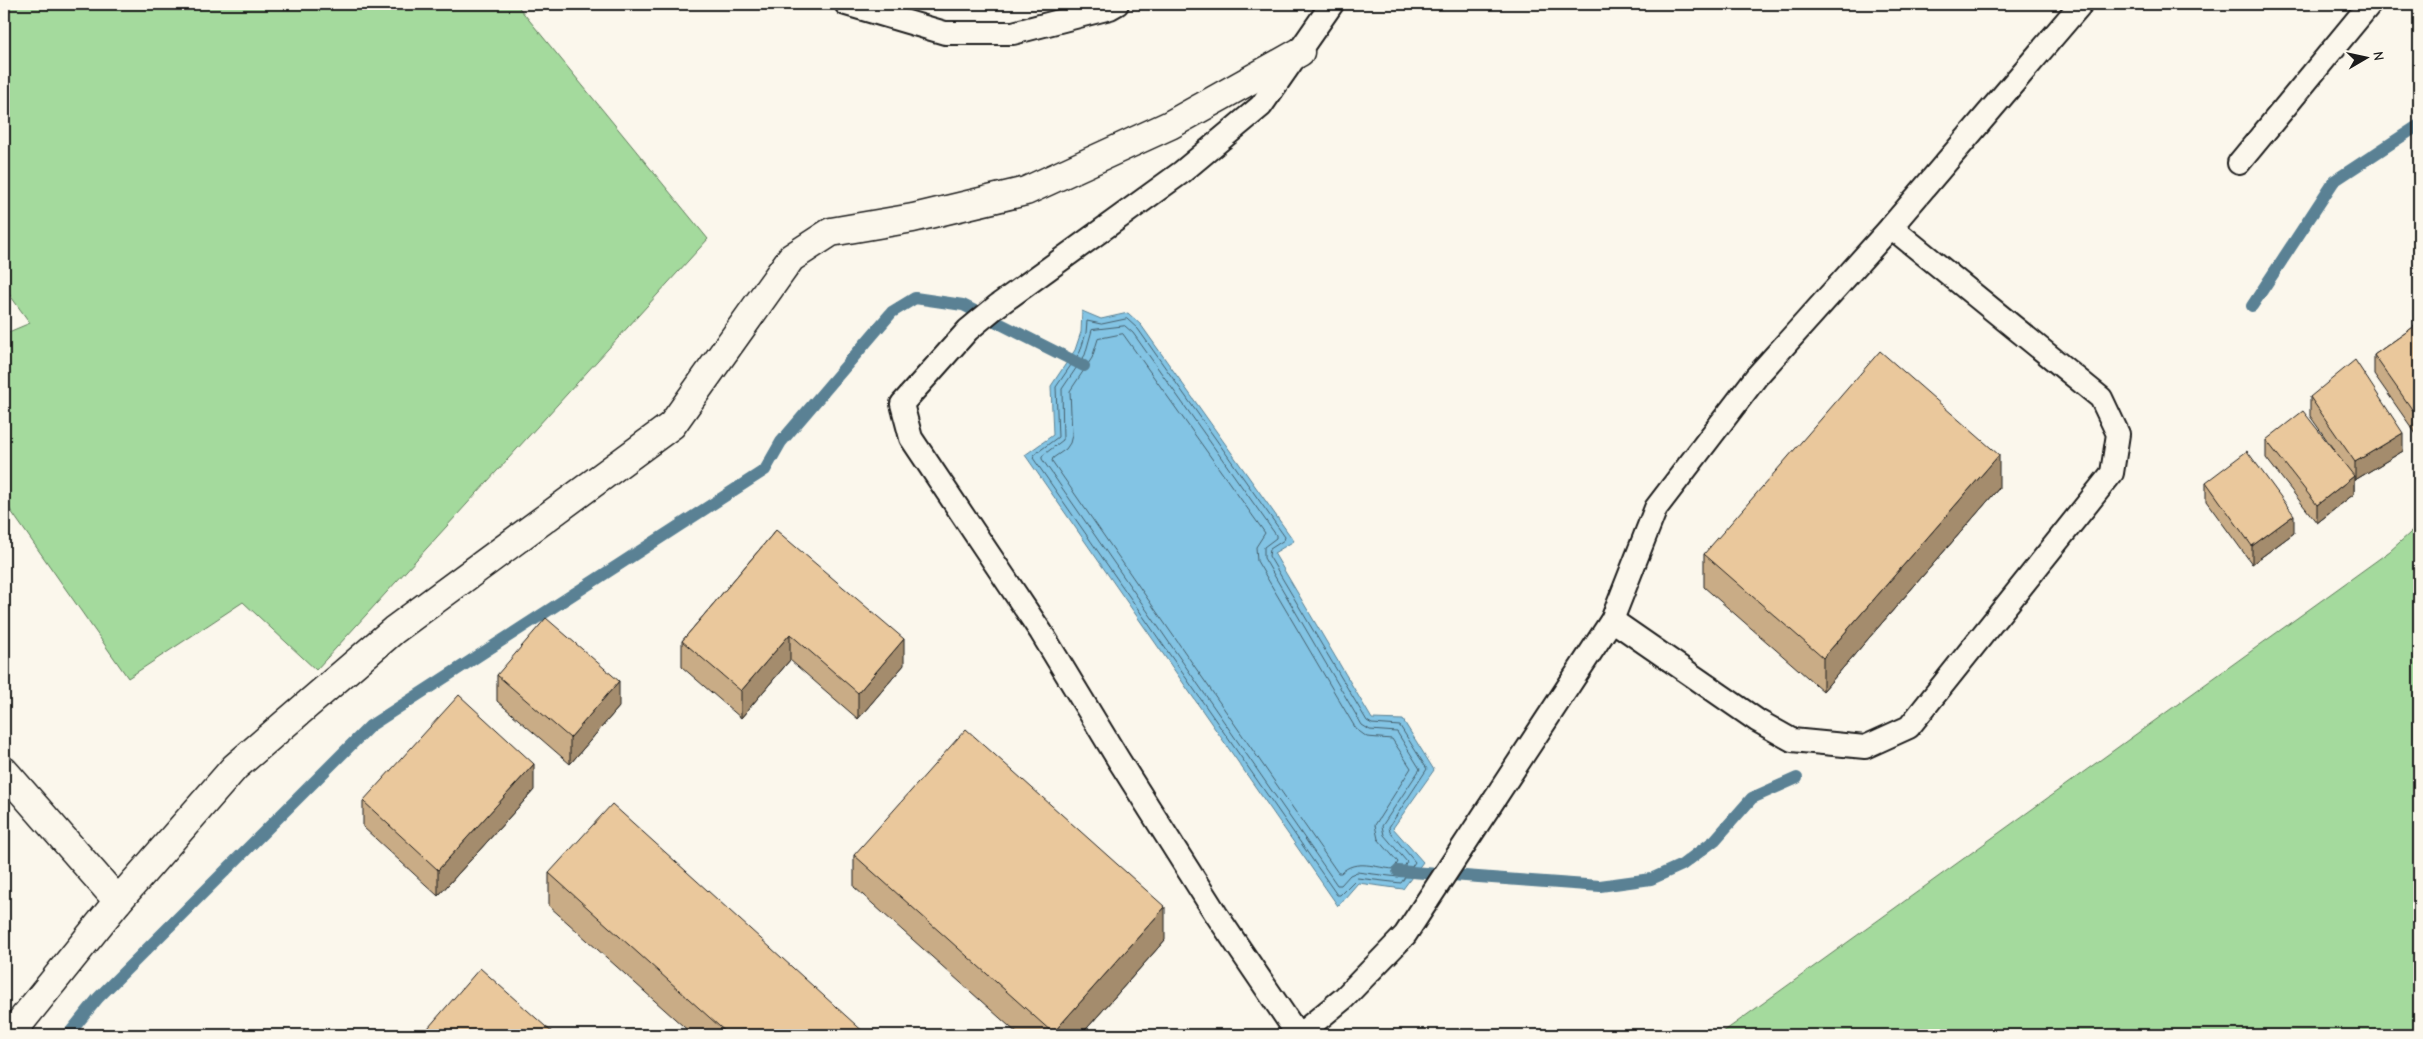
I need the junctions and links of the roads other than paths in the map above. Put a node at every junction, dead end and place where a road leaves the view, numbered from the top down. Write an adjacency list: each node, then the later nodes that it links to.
1 (846, 4): 2 (lane)
2 (1117, 4)
3 (1332, 4): 6 (lane)
4 (2081, 4): 8 (lane)
5 (2370, 4): 7 (lane)
6 (1300, 52): 11 (street); 13 (lane)
7 (2239, 163)
8 (1891, 227): 9 (lane); 9 (lane)
9 (1612, 620): 13 (lane)
10 (4, 771): 11 (street)
11 (118, 901): 12 (street)
12 (10, 1035)
13 (1299, 1035)

